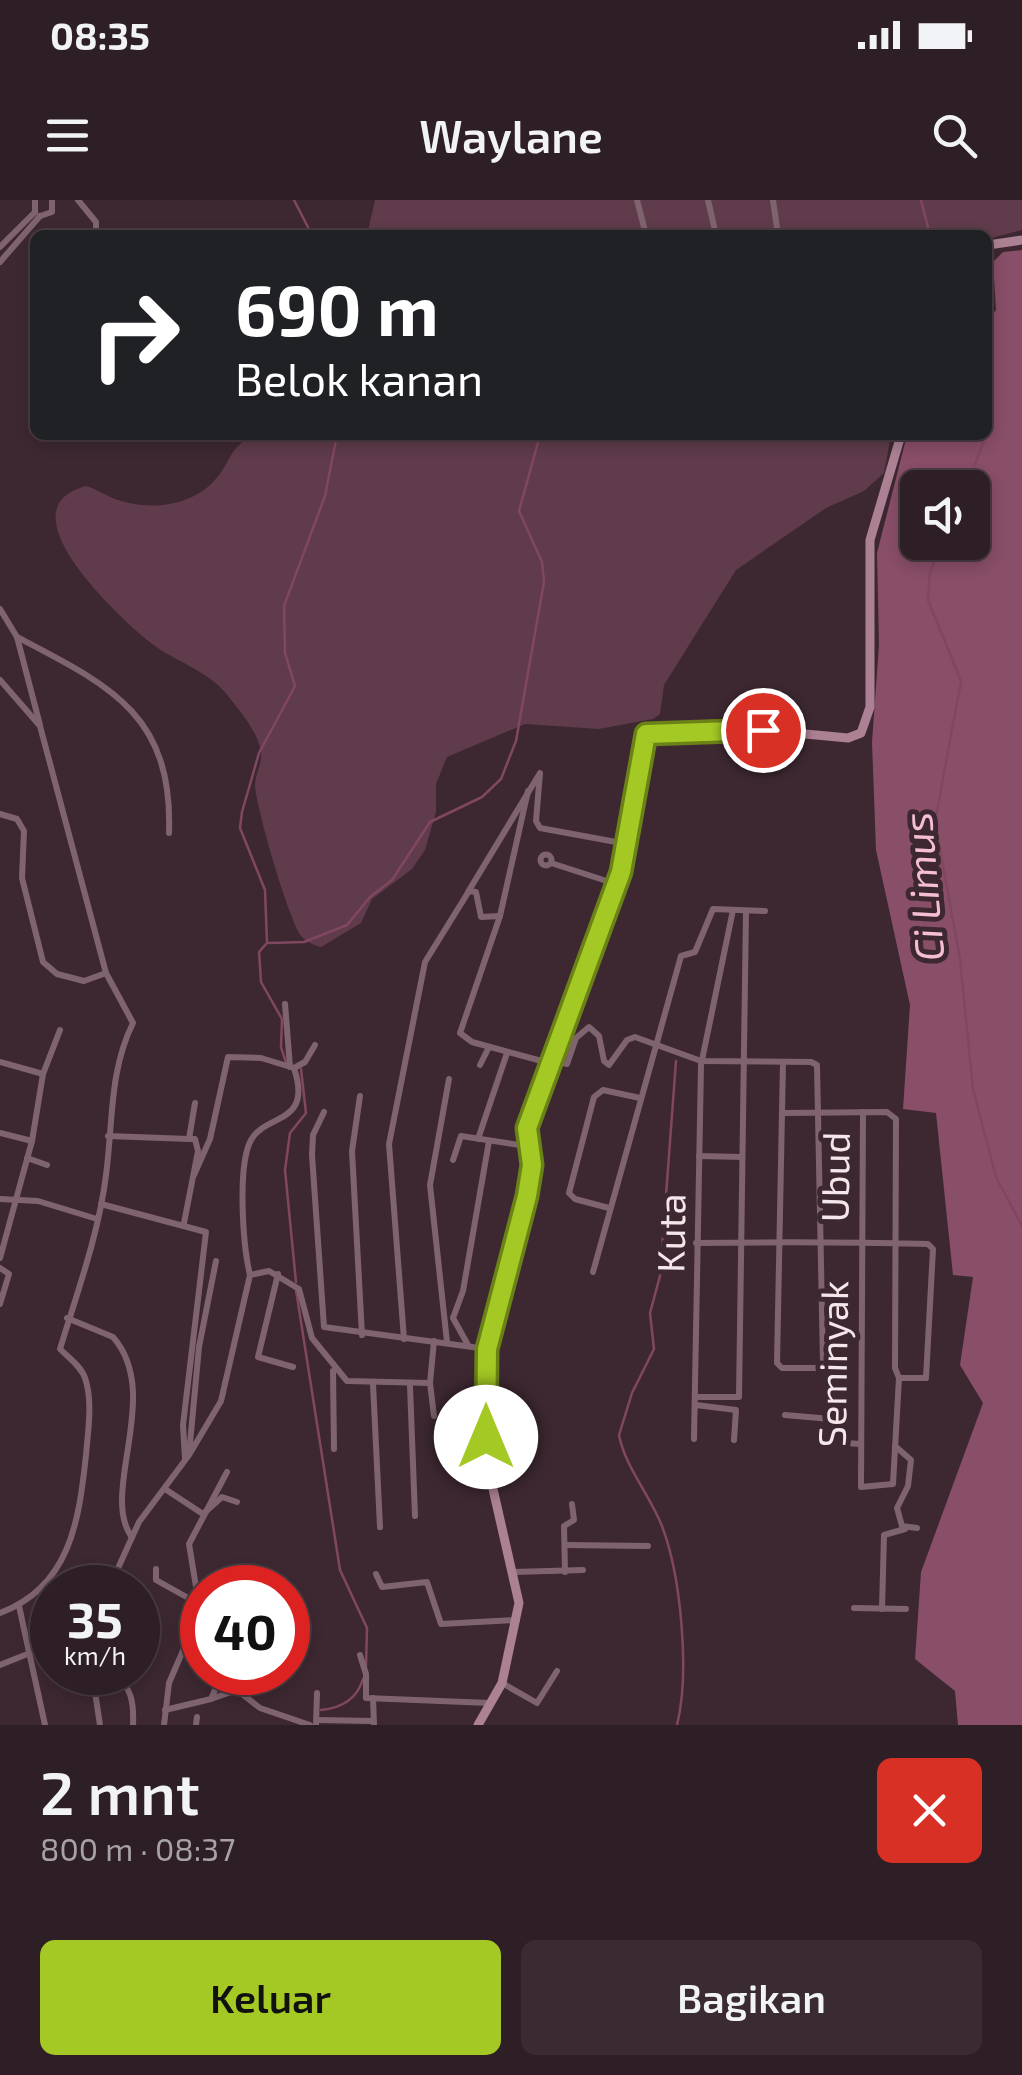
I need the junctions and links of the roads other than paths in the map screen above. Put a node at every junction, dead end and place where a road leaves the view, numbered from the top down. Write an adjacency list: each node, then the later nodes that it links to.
1 (35, 200): 7 (street)
2 (52, 200): 7 (street)
3 (78, 200): 8 (street)
4 (637, 200): 9 (street)
5 (708, 200): 10 (street)
6 (773, 200): 11 (street)
7 (38, 214): 14 (street); 15 (street)
8 (96, 230)
9 (645, 230)
10 (715, 230)
11 (777, 230)
12 (1022, 240): 13 (street)
13 (992, 244)
14 (0, 247)
15 (0, 262)
16 (900, 440): 24 (street)
17 (0, 609): 18 (street)
18 (17, 636): 20 (street); 23 (street)
19 (0, 680): 20 (street)
20 (40, 726): 32 (street)
21 (527, 788): 24 (street); 27 (street); 31 (street)
22 (0, 814): 32 (street)
23 (169, 833)
24 (627, 844): 26 (street)
25 (551, 863): 26 (street)
26 (616, 884): 39 (street)
27 (467, 892): 31 (street); 89 (street)
28 (733, 910): 29 (street); 35 (street); 40 (street, Kuta)
29 (746, 911): 30 (street); 43 (street, Kuta)
30 (765, 911)
31 (500, 916): 37 (street)
32 (106, 973): 56 (street)
33 (285, 1004): 45 (street)
34 (60, 1030): 46 (street)
35 (656, 1044): 39 (street); 40 (street); 49 (street)
36 (315, 1045): 45 (street)
37 (488, 1047): 38 (street); 44 (street)
38 (507, 1053): 39 (street); 57 (street)
39 (550, 1061): 61 (street)
40 (701, 1061): 43 (street); 62 (street, Kuta)
41 (0, 1062): 46 (street)
42 (782, 1062): 43 (street); 52 (street); 54 (street)
43 (743, 1063): 63 (street, Kuta)
44 (480, 1065)
45 (292, 1067): 67 (street); 85 (street)
46 (42, 1074): 58 (street)
47 (449, 1080): 91 (street)
48 (360, 1096): 88 (street)
49 (640, 1098): 71 (street); 71 (street)
50 (195, 1103): 59 (street)
51 (324, 1112): 88 (street)
52 (783, 1112): 54 (street); 75 (street)
53 (862, 1112): 54 (street); 76 (street, Ubud); 77 (street, Ubud)
54 (821, 1114): 79 (street)
55 (0, 1133): 58 (street)
56 (108, 1136): 59 (street); 70 (street)
57 (478, 1139): 60 (street); 65 (street)
58 (32, 1140): 64 (street)
59 (188, 1140): 67 (street)
60 (489, 1141): 61 (street); 92 (street)
61 (526, 1146): 93 (street)
62 (699, 1156): 63 (street); 74 (street, Kuta)
63 (742, 1157): 78 (street, Kuta)
64 (28, 1158): 66 (street); 69 (street)
65 (453, 1160)
66 (47, 1165)
67 (194, 1175): 73 (street)
68 (0, 1199): 69 (street)
69 (14, 1201): 72 (street); 80 (street)
70 (100, 1204): 72 (street); 73 (street)
71 (609, 1208): 83 (street)
72 (97, 1219): 87 (street)
73 (184, 1223): 108 (street)
74 (696, 1243): 78 (street); 100 (street, Kuta)
75 (780, 1243): 78 (street); 79 (street); 79 (street, Seminyak)
76 (861, 1243): 77 (street); 79 (street); 105 (street, Seminyak)
77 (897, 1243): 96 (street, Seminyak); 96 (street, Seminyak)
78 (740, 1244): 100 (street)
79 (821, 1244)
80 (0, 1258)
81 (216, 1260): 108 (street)
82 (0, 1268): 86 (street)
83 (593, 1272)
84 (278, 1274): 85 (street); 94 (street); 95 (street)
85 (250, 1275): 108 (street)
86 (0, 1304)
87 (67, 1318): 118 (street); 127 (street)
88 (362, 1335): 89 (street)
89 (404, 1339): 90 (street)
90 (434, 1341): 91 (street); 97 (street)
91 (447, 1342): 92 (street)
92 (468, 1345): 93 (street)
93 (487, 1349): 124 (street)
94 (293, 1367)
95 (334, 1369): 98 (street); 107 (street)
96 (899, 1378): 106 (street, Seminyak)
97 (430, 1383): 99 (street); 102 (street)
98 (373, 1384): 99 (street); 115 (street)
99 (410, 1386): 114 (street)
100 (697, 1401): 103 (street, Kuta); 104 (street)
101 (785, 1415): 105 (street)
102 (434, 1416)
103 (694, 1439)
104 (734, 1440)
105 (860, 1444): 106 (street, Seminyak)
106 (895, 1446): 117 (street)
107 (334, 1449)
108 (187, 1457): 110 (street)
109 (227, 1472): 113 (street)
110 (165, 1488): 113 (street); 118 (street)
111 (238, 1502): 113 (street)
112 (572, 1504): 119 (street)
113 (203, 1514): 122 (street)
114 (415, 1516)
115 (380, 1528)
116 (918, 1528): 117 (street)
117 (905, 1529): 129 (street)
118 (131, 1536): 121 (street)
119 (565, 1545): 120 (street); 125 (street)
120 (648, 1546)
121 (121, 1565)
122 (192, 1565)
123 (583, 1570): 125 (street)
124 (513, 1572): 125 (street); 132 (street)
125 (565, 1572)
126 (376, 1574): 132 (street)
127 (19, 1606): 131 (street); 133 (street)
128 (854, 1608): 129 (street)
129 (882, 1609): 130 (street)
130 (906, 1609)
131 (0, 1612)
132 (518, 1620): 138 (street)
133 (30, 1652): 136 (street)
134 (360, 1655): 144 (street)
135 (180, 1658): 147 (street)
136 (0, 1665)
137 (557, 1671): 138 (street)
138 (502, 1683): 146 (street)
139 (317, 1693): 148 (street)
140 (39, 1695): 151 (street)
141 (95, 1695): 152 (street)
142 (130, 1695): 153 (street)
143 (214, 1695): 145 (street)
144 (373, 1698): 146 (street); 150 (street)
145 (212, 1699): 147 (street); 148 (street)
146 (491, 1702): 155 (street)
147 (166, 1710): 154 (street)
148 (314, 1723): 149 (street)
149 (344, 1723): 150 (street)
150 (374, 1723)
151 (45, 1725)
152 (100, 1725)
153 (133, 1725)
154 (164, 1725)
155 (478, 1725)

